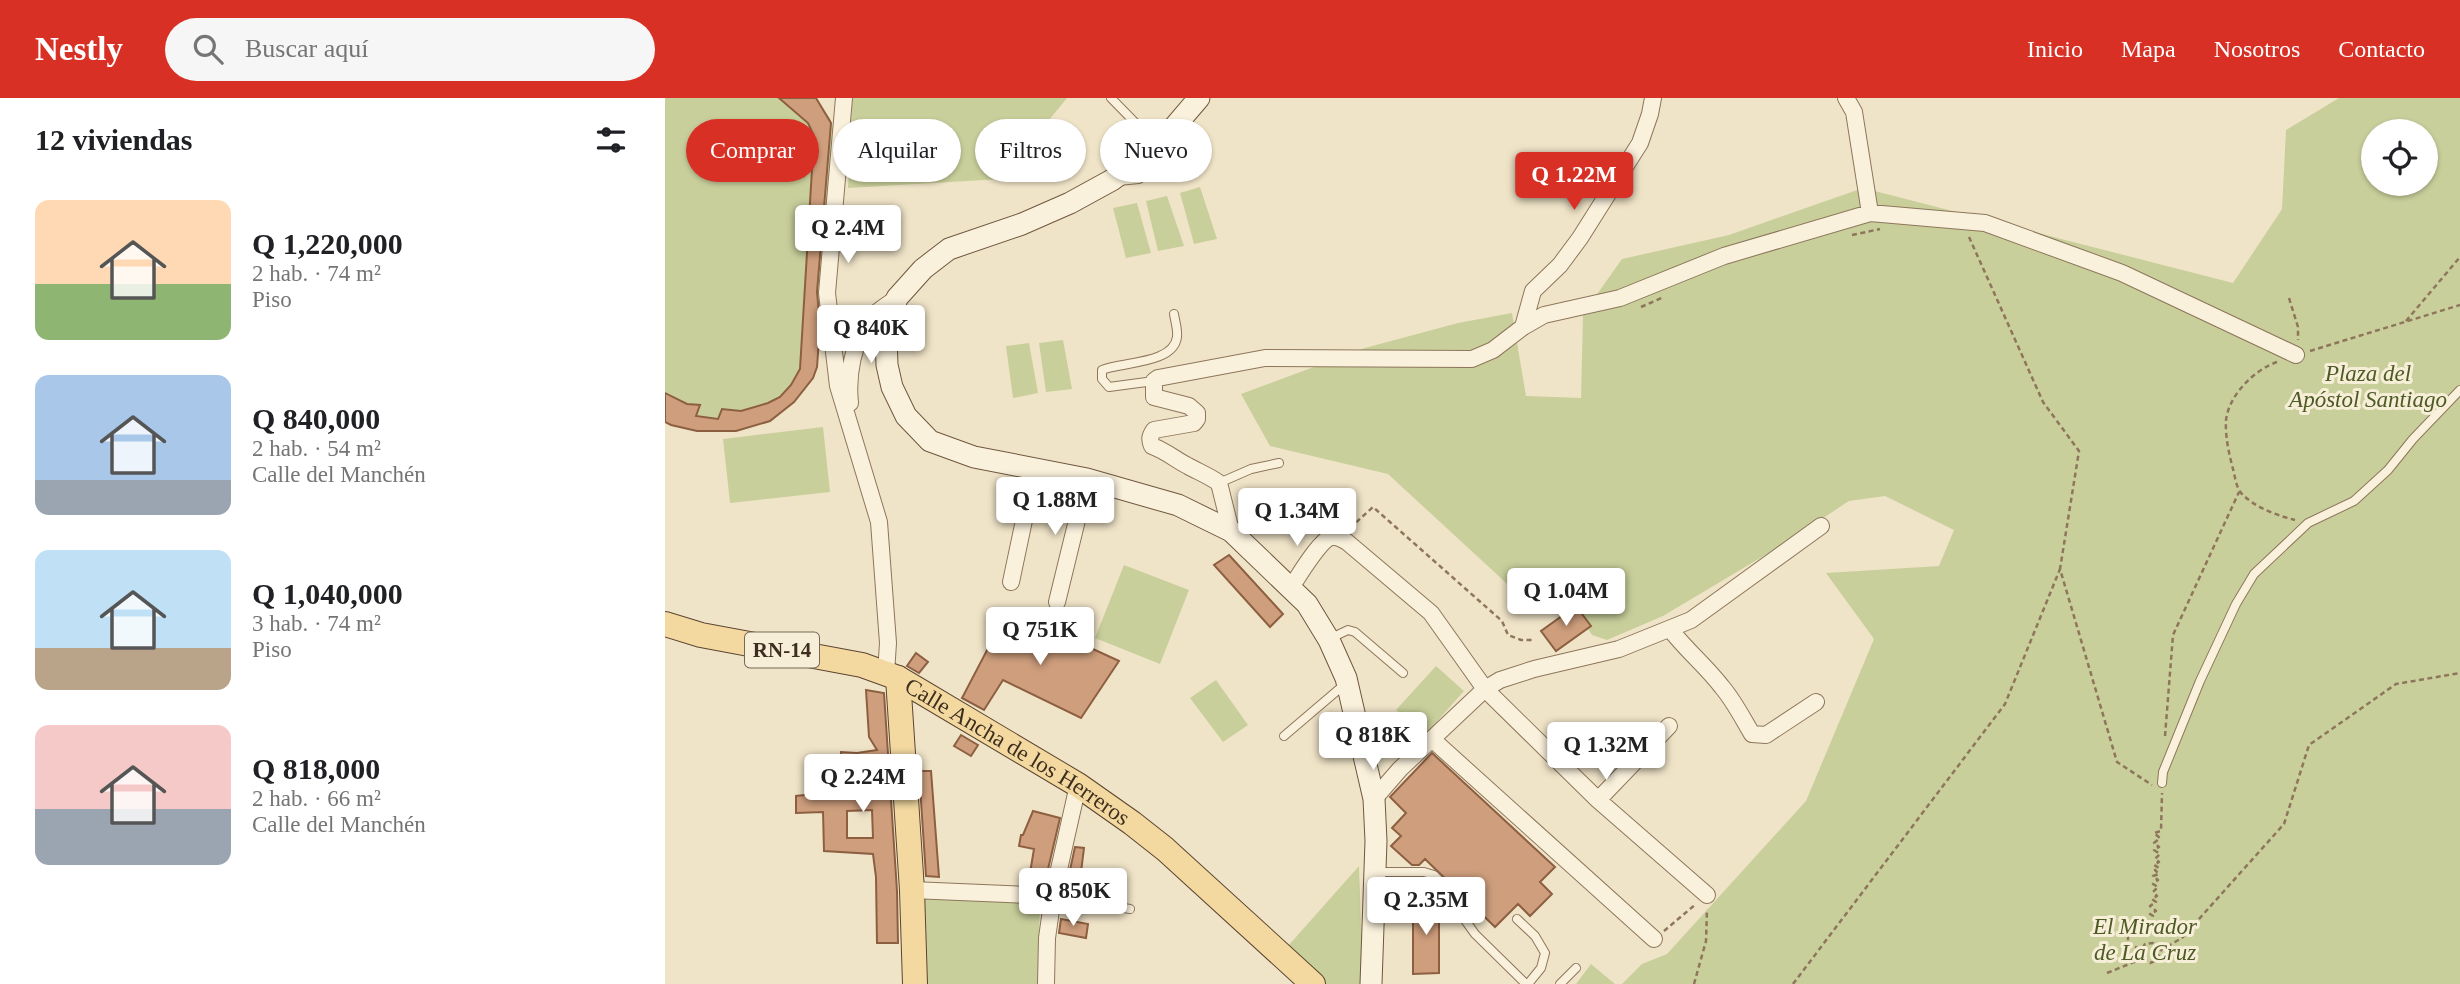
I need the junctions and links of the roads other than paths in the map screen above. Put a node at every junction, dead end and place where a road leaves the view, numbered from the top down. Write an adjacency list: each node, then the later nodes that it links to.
1 (843, 98): 16 (street)
2 (1111, 98): 6 (lane)
3 (1199, 98): 7 (street)
4 (1653, 98): 12 (street)
5 (1846, 98): 9 (street)
6 (1133, 119)
7 (1186, 119)
8 (1108, 182): 10 (street)
9 (1870, 213): 12 (street); 13 (street)
10 (897, 298): 16 (street); 18 (street)
11 (1174, 314): 14 (lane)
12 (1523, 327): 14 (street)
13 (2295, 355)
14 (1154, 382): 20 (street)
15 (2460, 390): 37 (lane)
16 (852, 433): 30 (street)
17 (1279, 463): 20 (lane)
18 (1035, 468): 19 (street); 23 (street)
19 (1087, 479): 22 (street); 25 (street)
20 (1219, 483): 22 (street)
21 (1821, 526): 27 (street)
22 (1231, 531): 24 (street)
23 (1011, 582)
24 (1291, 587): 28 (street); 32 (street)
25 (1056, 602)
26 (665, 624): 30 (main road, Calle Ancha de los Herreros / RN-14)
27 (1670, 629): 32 (street); 33 (street)
28 (1329, 640): 29 (lane); 31 (street)
29 (1403, 673)
30 (892, 676): 38 (main road, Calle Ancha de los Herreros); 43 (main road)
31 (1347, 682): 35 (lane); 39 (street)
32 (1485, 689): 36 (street); 40 (street)
33 (1816, 702)
34 (1669, 726): 40 (street)
35 (1284, 736)
36 (1433, 740): 39 (street); 48 (street)
37 (2162, 783)
38 (1078, 785): 45 (street); 52 (main road, Calle Ancha de los Herreros)
39 (1374, 799): 41 (street)
40 (1598, 800): 44 (street)
41 (1375, 882): 42 (lane); 42 (lane); 53 (street)
42 (1445, 886): 54 (lane)
43 (912, 890): 45 (street); 51 (main road)
44 (1707, 895)
45 (1053, 897): 46 (lane); 50 (street)
46 (1130, 909)
47 (1517, 919): 54 (lane)
48 (1654, 939)
49 (1576, 968): 55 (lane)
50 (1047, 983)
51 (915, 984)
52 (1313, 984)
53 (1371, 984)
54 (1527, 984)
55 (1560, 984)

